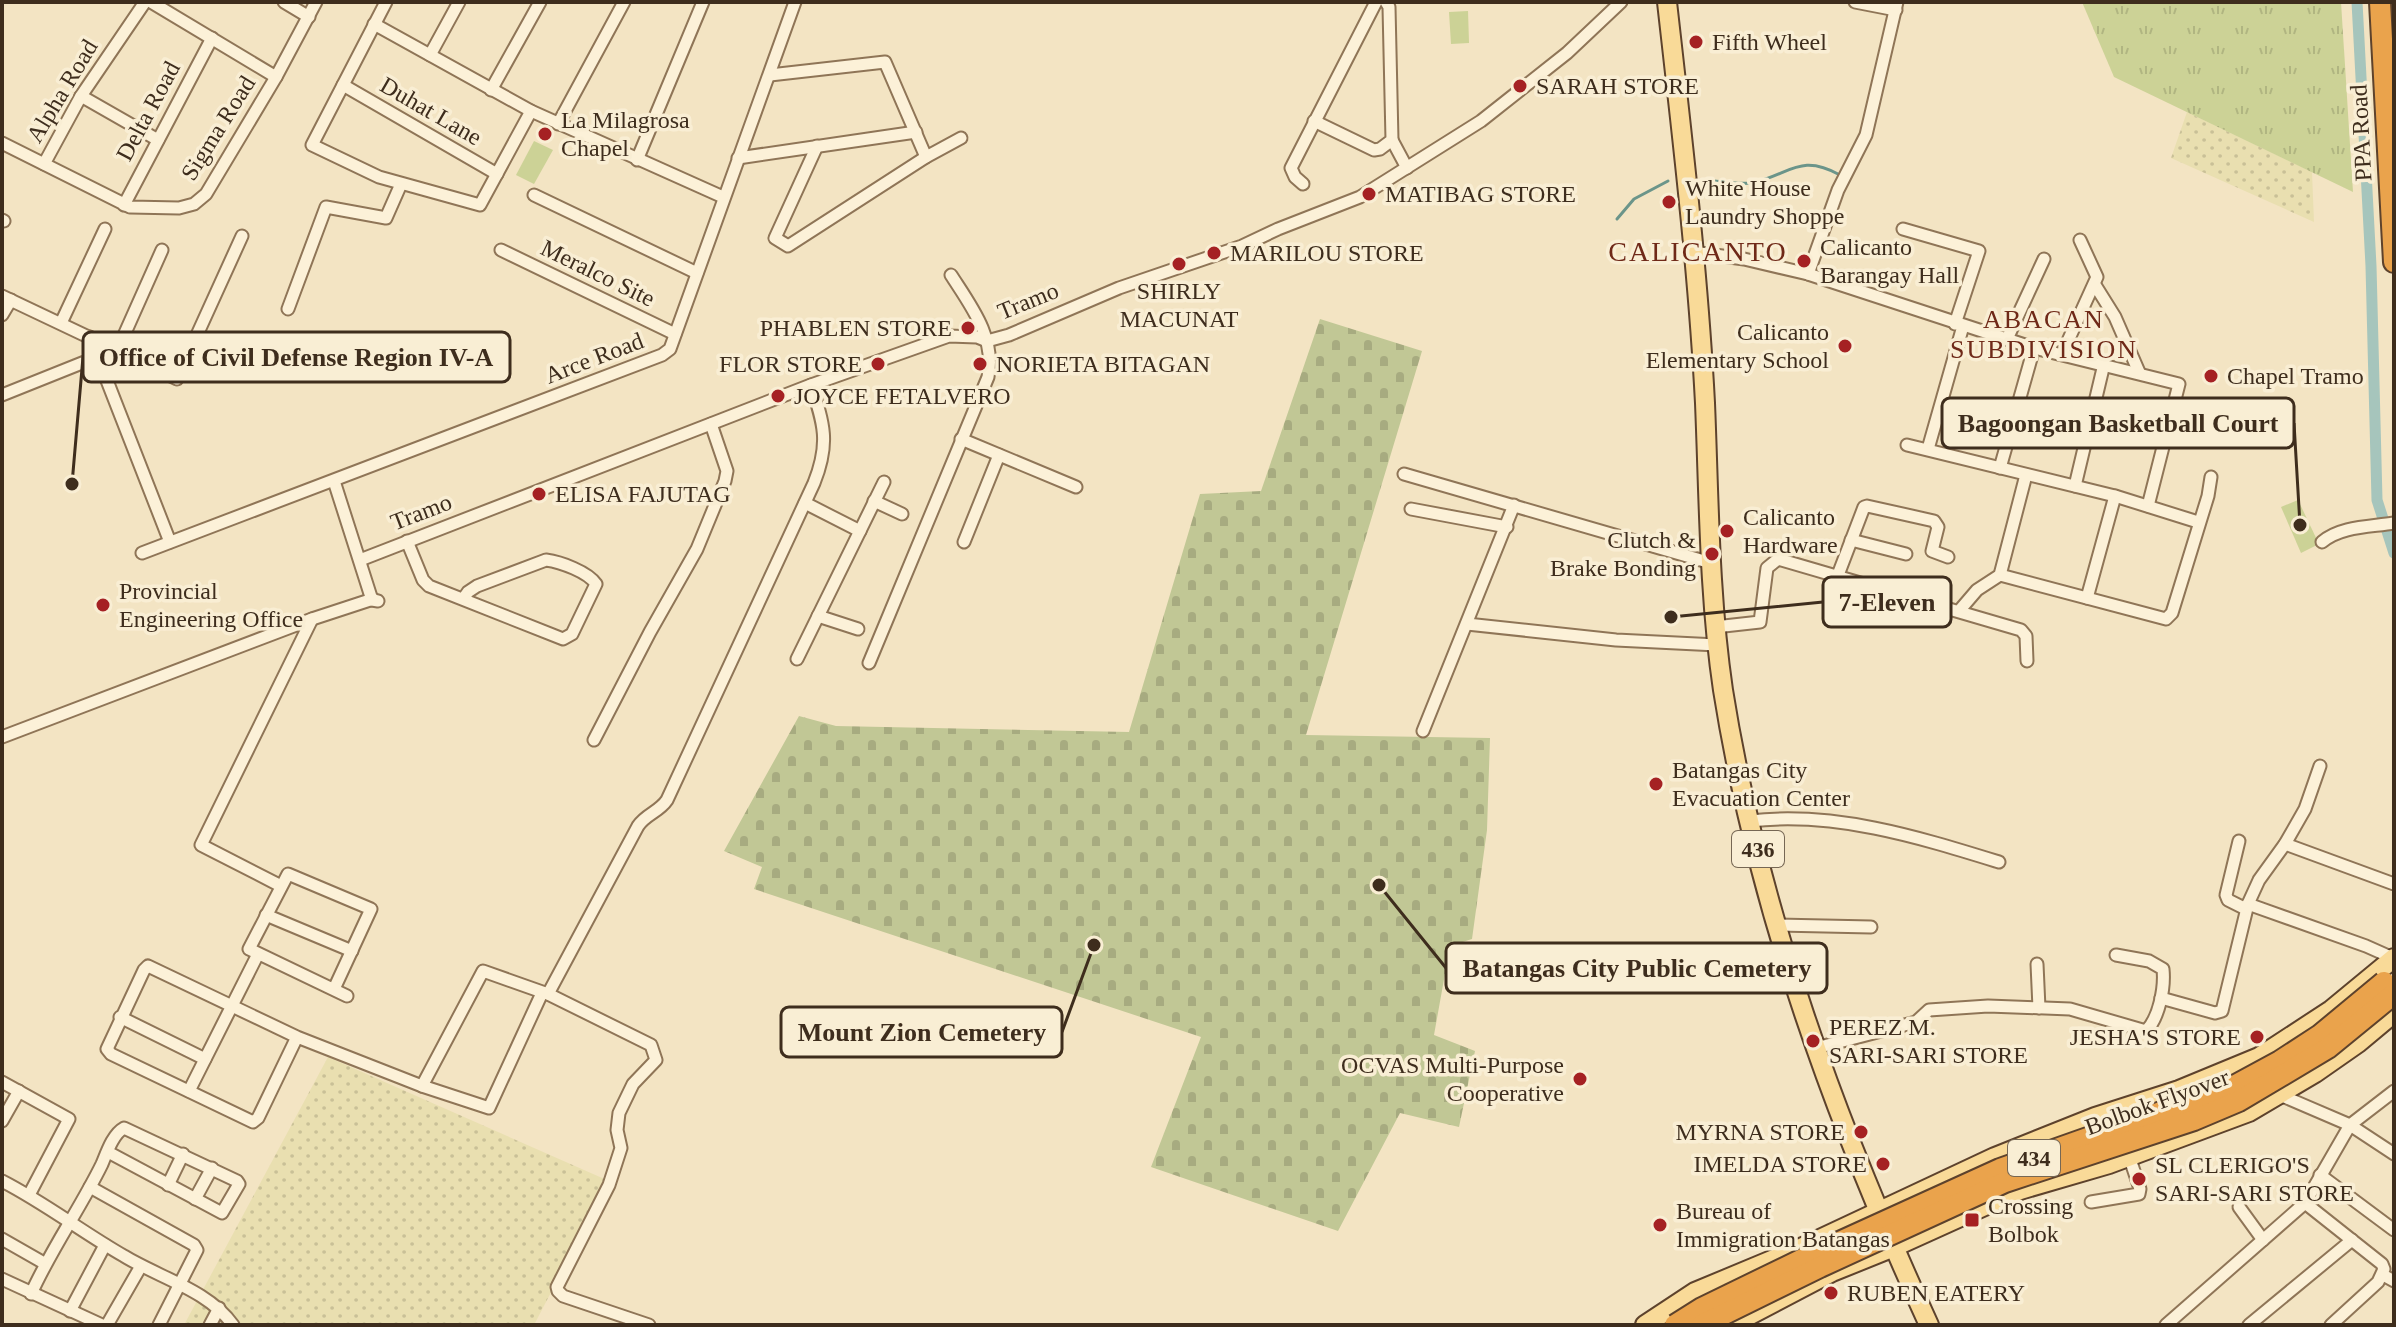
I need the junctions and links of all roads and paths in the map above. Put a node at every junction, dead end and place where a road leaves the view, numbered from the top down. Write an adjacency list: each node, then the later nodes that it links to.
1 (145, 2): 26 (street, Alpha Road)
2 (151, 2): 20 (street)
3 (284, 2): 18 (street)
4 (316, 2): 18 (street, Sigma Road)
5 (386, 2): 19 (street)
6 (459, 2): 21 (street)
7 (540, 2): 25 (street)
8 (624, 2): 29 (street)
9 (703, 2): 38 (street)
10 (795, 2): 22 (street, Arce Road)
11 (1376, 2): 28 (street)
12 (1386, 2): 33 (street)
13 (1621, 2): 40 (street, Tramo)
14 (1667, 2): 53 (main road, 436)
15 (1855, 2): 17 (street)
16 (2380, 2): 55 (highway, PPA Road)
17 (1897, 6): 57 (street)
18 (309, 17): 23 (street, Sigma Road)
19 (374, 24): 21 (street); 24 (street)
20 (212, 38): 23 (street); 32 (street, Delta Road)
21 (430, 55): 25 (street)
22 (770, 75): 30 (street); 37 (street, Arce Road)
23 (276, 77): 46 (street, Sigma Road)
24 (343, 85): 41 (street, Duhat Lane); 42 (street)
25 (491, 90): 27 (street)
26 (81, 96): 32 (street); 39 (street, Alpha Road)
27 (531, 111): 29 (street); 41 (street)
28 (1314, 121): 33 (street); 43 (street)
29 (561, 126): 38 (street)
30 (916, 132): 35 (street); 36 (street)
31 (961, 138): 36 (street)
32 (158, 140): 46 (street, Delta Road)
33 (1392, 140): 40 (street)
34 (2, 143): 39 (street, Sigma Road)
35 (817, 146): 36 (street); 37 (street)
36 (926, 157)
37 (738, 158): 45 (street, Arce Road)
38 (637, 160): 45 (street)
39 (44, 164): 46 (street, Sigma Road)
40 (1407, 168): 68 (street, Tramo)
41 (497, 174): 42 (street)
42 (401, 184): 61 (street)
43 (1303, 184)
44 (534, 195): 56 (street)
45 (723, 197): 56 (street, Arce Road)
46 (124, 205)
47 (105, 229): 63 (street)
48 (1903, 229): 64 (street)
49 (242, 236): 70 (street)
50 (2080, 240): 59 (street)
51 (162, 250): 70 (street)
52 (501, 250): 65 (street, Meralco Site)
53 (1693, 252): 57 (street); 110 (main road, 436)
54 (2044, 259): 67 (street)
55 (2394, 262)
56 (697, 273): 65 (street, Arce Road)
57 (1808, 274): 64 (street)
58 (951, 275): 68 (street)
59 (2095, 285): 71 (street); 74 (street)
60 (6, 298): 62 (street); 63 (street)
61 (288, 309)
62 (2, 315)
63 (61, 323): 66 (street)
64 (1959, 325): 67 (street); 80 (street)
65 (675, 334): 86 (street, Arce Road)
66 (90, 337): 70 (street); 72 (street)
67 (2007, 339): 69 (street)
68 (987, 341): 75 (street, Tramo); 78 (street)
69 (2034, 348): 71 (street); 82 (street)
70 (117, 351)
71 (2062, 354): 73 (street)
72 (97, 357): 76 (street); 103 (street)
73 (2104, 364): 74 (street); 88 (street)
74 (2139, 372): 94 (street)
75 (811, 385): 77 (street, Tramo); 92 (street)
76 (2, 395)
77 (711, 424): 102 (street, Tramo); 126 (street)
78 (961, 439): 81 (street); 123 (street)
79 (1907, 445): 80 (street)
80 (1928, 449): 82 (street)
81 (999, 455): 89 (street); 104 (street)
82 (2000, 468): 84 (street)
83 (1404, 474): 93 (street)
84 (2026, 475): 88 (street); 112 (street)
85 (2211, 477): 97 (street)
86 (334, 481): 103 (street, Arce Road); 109 (street)
87 (884, 482): 91 (street)
88 (2075, 486): 90 (street)
89 (1076, 487)
90 (2115, 496): 94 (street); 113 (street)
91 (874, 501): 96 (street); 100 (street)
92 (805, 503): 100 (street); 145 (street)
93 (1514, 505): 99 (street); 110 (street)
94 (2148, 506): 97 (street)
95 (1411, 509): 99 (street)
96 (902, 514)
97 (2198, 522): 113 (street)
98 (2387, 525): 105 (street)
99 (1507, 527): 118 (street)
100 (860, 531): 116 (street)
101 (1851, 540): 107 (street); 108 (street); 111 (street)
102 (407, 541): 109 (street, Tramo); 114 (street)
103 (170, 542): 106 (street, Arce Road)
104 (964, 542)
105 (2322, 542)
106 (142, 553)
107 (1906, 554)
108 (1948, 557)
109 (360, 560): 117 (street)
110 (1711, 563): 120 (main road, 436)
111 (1838, 575): 115 (street); 120 (street)
112 (2000, 575): 113 (street); 115 (street)
113 (2087, 598)
114 (463, 599): 114 (street)
115 (1959, 611): 122 (street)
116 (818, 616): 119 (street); 121 (street)
117 (312, 619): 125 (street); 133 (street)
118 (1467, 624): 120 (street); 124 (street)
119 (858, 629)
120 (1716, 636): 128 (main road, 436)
121 (797, 659)
122 (2027, 661)
123 (869, 663)
124 (1423, 731)
125 (2, 737)
126 (594, 740)
127 (2320, 766): 130 (street)
128 (1750, 821): 131 (street); 136 (main road, 436)
129 (2239, 841): 134 (street)
130 (2285, 844): 132 (street); 134 (street)
131 (1999, 862)
132 (2394, 884)
133 (281, 886): 135 (street); 138 (street)
134 (2247, 906): 141 (street); 147 (street)
135 (266, 915): 138 (street); 139 (street)
136 (1777, 925): 137 (street); 153 (main road, 436)
137 (1871, 927)
138 (352, 951): 144 (street)
139 (258, 954): 144 (street); 148 (street)
140 (2116, 955): 147 (street)
141 (2394, 958): 177 (main road, 434)
142 (2037, 964): 149 (street)
143 (2391, 983): 200 (highway, Bolbok Flyover / 434, bridge); 201 (highway, Bolbok Flyover / 434, bridge)
144 (334, 989): 146 (street)
145 (545, 994): 156 (street); 156 (street); 198 (street)
146 (347, 996)
147 (2161, 998): 149 (street)
148 (232, 1007): 151 (street); 152 (street); 154 (street)
149 (2039, 1008): 153 (street)
150 (2394, 1013): 160 (main road, 434)
151 (120, 1017): 154 (street); 158 (street)
152 (297, 1037): 156 (street); 158 (street)
153 (1816, 1048): 177 (main road, 436)
154 (205, 1059): 158 (street)
155 (2, 1082): 157 (street)
156 (422, 1086)
157 (19, 1091): 161 (street); 172 (street)
158 (189, 1091)
159 (2394, 1091): 162 (street)
160 (2280, 1095): 162 (street); 166 (main road, 434)
161 (2, 1121)
162 (2350, 1125): 165 (street); 168 (street)
163 (108, 1152): 164 (street); 170 (street); 171 (street)
164 (183, 1154): 167 (street); 170 (street)
165 (2394, 1154)
166 (2129, 1156): 174 (street); 184 (main road, 434)
167 (212, 1168): 173 (street); 173 (street)
168 (2320, 1175): 175 (street); 179 (street)
169 (2, 1181): 172 (street)
170 (168, 1185): 173 (street)
171 (90, 1187): 178 (street); 189 (street)
172 (29, 1195): 178 (street)
173 (195, 1199)
174 (2091, 1202)
175 (2305, 1203): 181 (street); 182 (street)
176 (2239, 1207): 181 (street)
177 (1879, 1210): 184 (main road, 436); 199 (main road, 434)
178 (71, 1221): 183 (street); 185 (street)
179 (2394, 1230)
180 (2, 1239): 185 (street)
181 (2263, 1240): 204 (street)
182 (2352, 1240): 187 (street); 205 (street)
183 (105, 1245): 186 (street); 192 (street)
184 (1894, 1247): 202 (main road, 434); 203 (main road, 436)
185 (44, 1263): 190 (street)
186 (141, 1266): 189 (street); 194 (street)
187 (2389, 1278): 193 (street)
188 (2, 1279): 190 (street)
189 (181, 1286): 191 (street); 195 (street)
190 (31, 1294): 192 (street)
191 (219, 1308): 196 (street); 197 (street)
192 (70, 1311): 194 (street)
193 (2338, 1323)
194 (104, 1325)
195 (159, 1325)
196 (210, 1325)
197 (233, 1325)
198 (649, 1325)
199 (1645, 1325)
200 (1675, 1325)
201 (1702, 1325)
202 (1731, 1325)
203 (1929, 1325)
204 (2166, 1325)
205 (2249, 1325)

